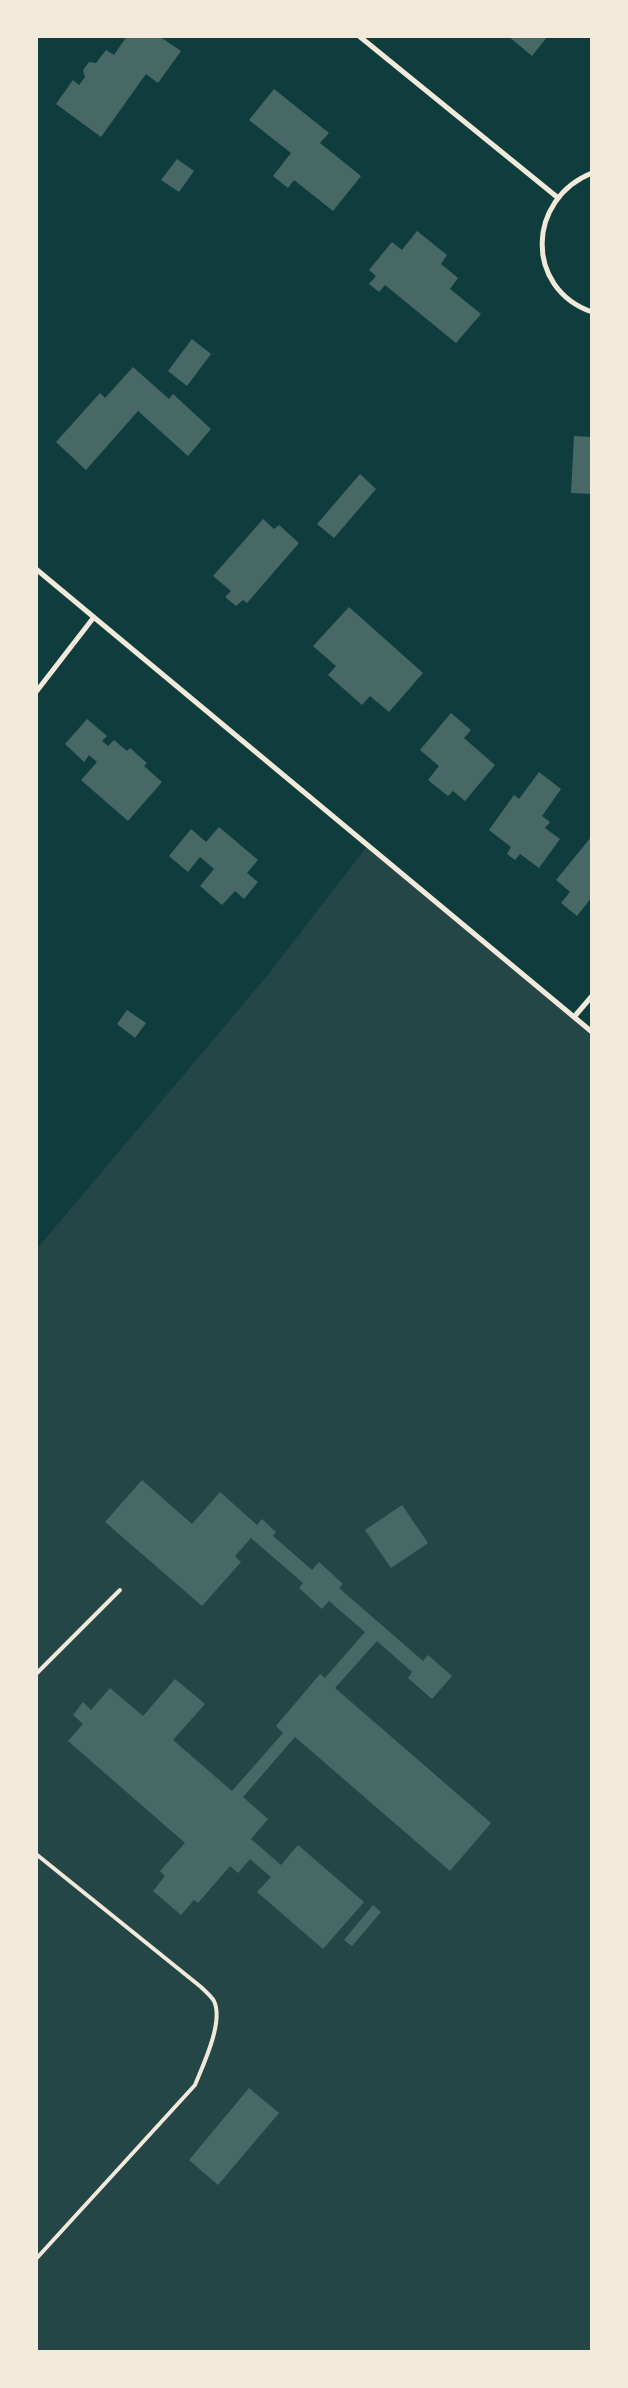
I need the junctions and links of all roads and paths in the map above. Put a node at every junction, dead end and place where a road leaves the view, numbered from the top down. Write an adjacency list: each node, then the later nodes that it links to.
1 (358, 36): 3 (street)
2 (592, 173): 3 (street)
3 (557, 197): 4 (street)
4 (592, 312)
5 (36, 569): 6 (street)
6 (94, 617): 7 (street); 9 (street)
7 (36, 692)
8 (592, 996): 9 (street)
9 (574, 1017): 10 (street)
10 (592, 1032)
11 (120, 1590): 12 (lane)
12 (36, 1674)
13 (36, 1854): 14 (lane)
14 (36, 2259)

